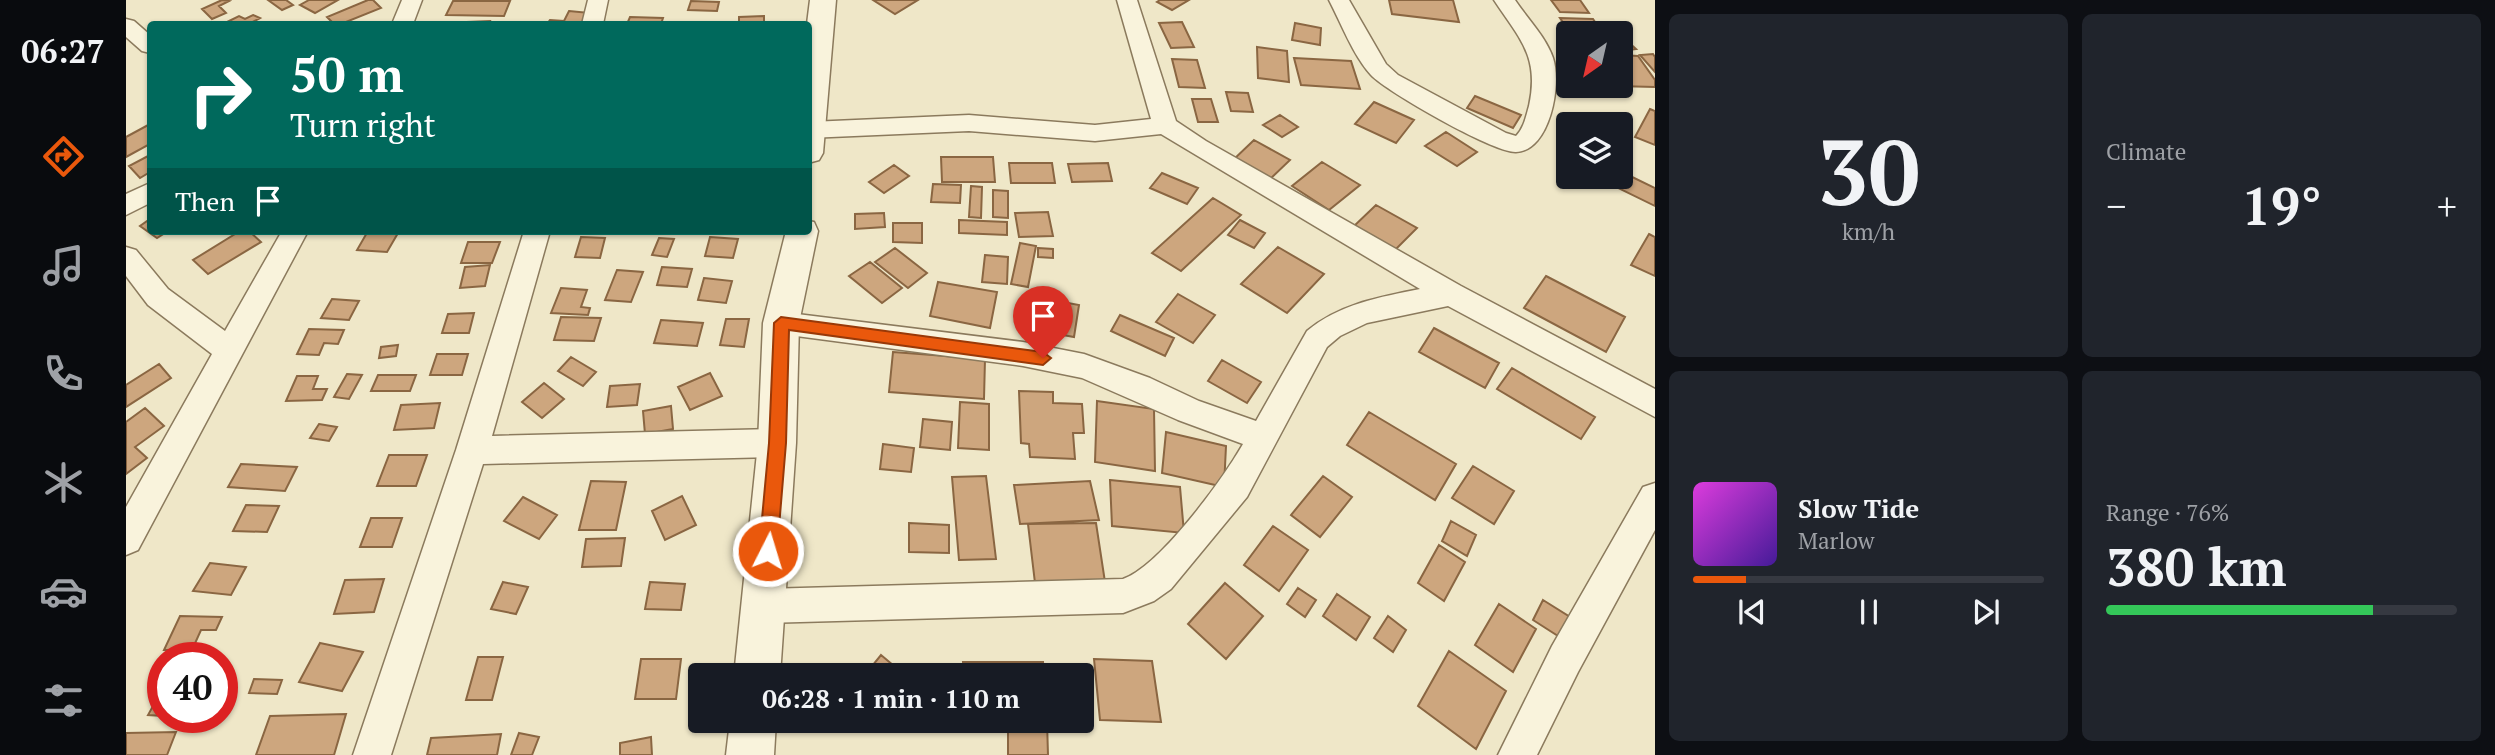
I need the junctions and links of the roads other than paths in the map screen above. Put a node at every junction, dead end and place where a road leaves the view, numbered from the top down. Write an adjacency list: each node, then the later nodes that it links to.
1 (412, 0): 7 (street)
2 (598, 0): 8 (street)
3 (823, 0): 11 (street)
4 (1128, 0): 12 (street)
5 (1339, 0): 6 (street)
6 (1504, 0)
7 (404, 21)
8 (594, 21)
9 (126, 26): 10 (street)
10 (147, 44)
11 (812, 124)
12 (1165, 125): 13 (street); 20 (street)
13 (812, 141)
14 (147, 194): 15 (street)
15 (126, 206)
16 (293, 235): 22 (street)
17 (536, 235): 26 (street)
18 (801, 235): 21 (street)
19 (126, 257): 22 (street)
20 (1451, 294): 23 (street); 24 (street)
21 (781, 323): 24 (street); 25 (street)
22 (229, 350): 28 (street)
23 (1655, 404)
24 (1263, 437): 29 (street)
25 (777, 443): 26 (street); 29 (street)
26 (472, 450): 32 (street)
27 (1655, 498): 34 (street)
28 (126, 539)
29 (764, 606): 30 (street)
30 (758, 663)
31 (752, 733): 33 (street)
32 (372, 755)
33 (750, 755)
34 (1517, 755)

